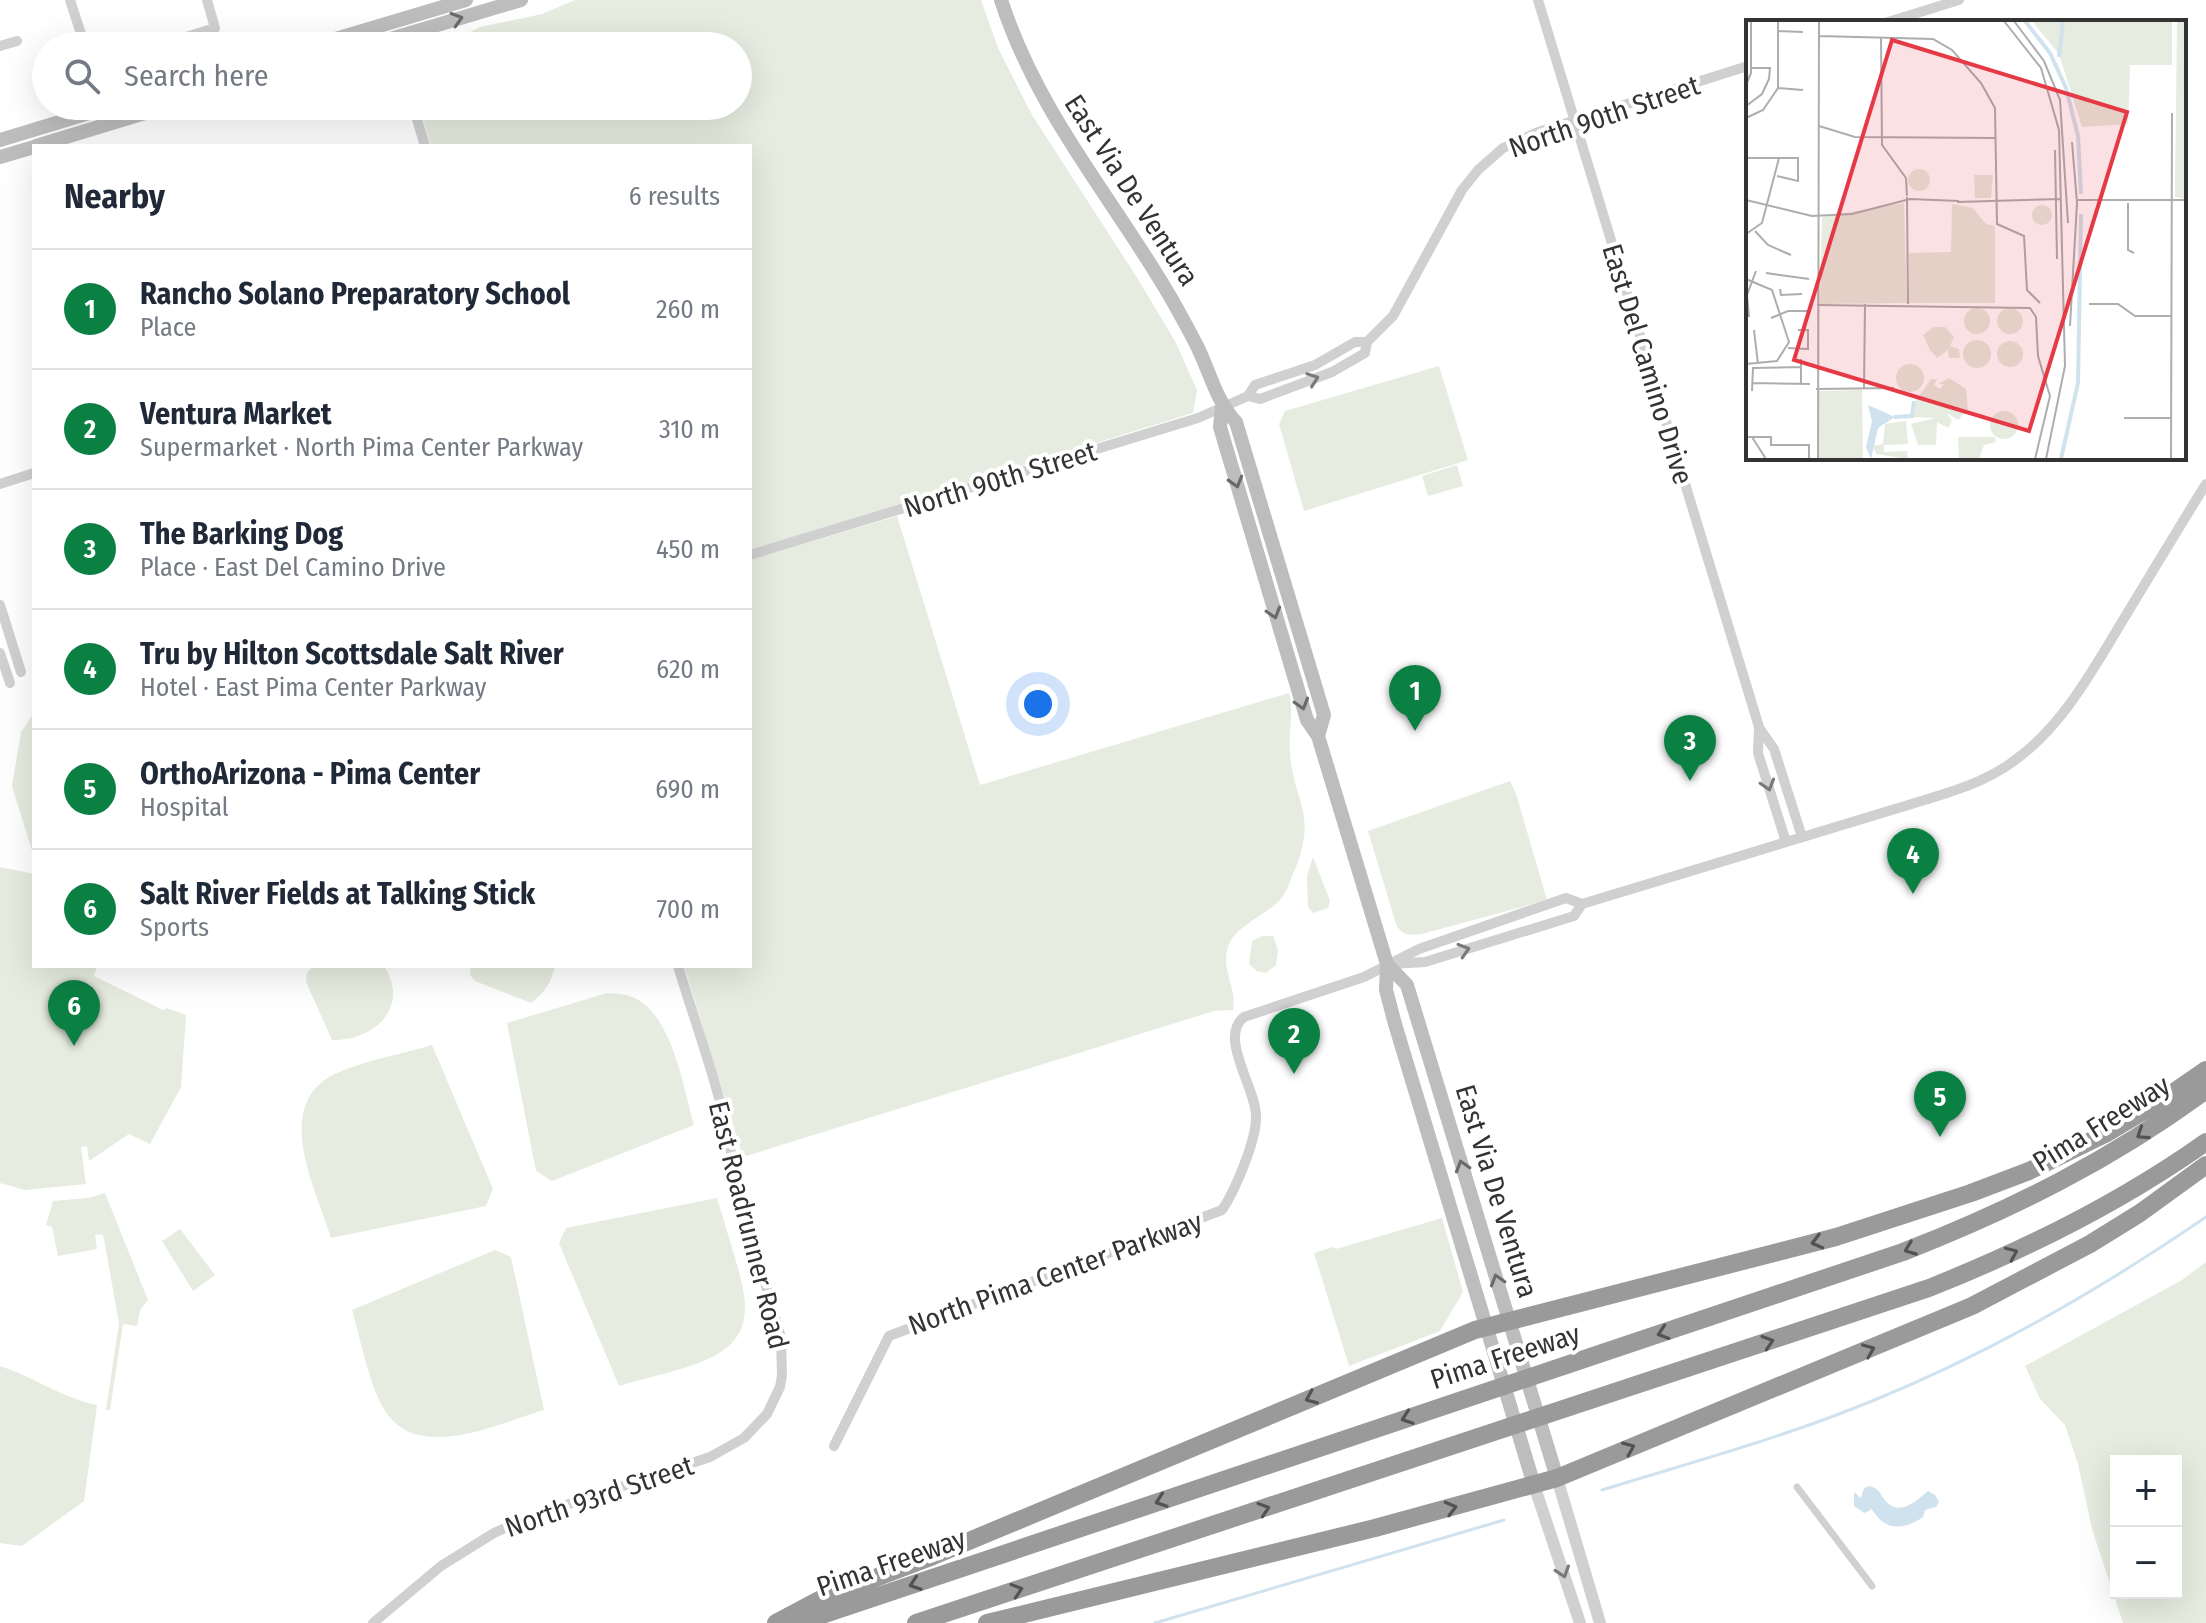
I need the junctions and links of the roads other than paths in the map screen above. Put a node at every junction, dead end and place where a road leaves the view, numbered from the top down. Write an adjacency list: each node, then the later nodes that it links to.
1 (70, 0): 9 (street)
2 (207, 0): 10 (street)
3 (466, 0): 11 (main road)
4 (521, 0): 12 (main road, one-way to 4)
5 (1001, 0): 25 (main road, East Via De Ventura)
6 (1538, 0): 19 (street, East Del Camino Drive)
7 (1959, 0): 8 (street)
8 (1894, 20)
9 (80, 32)
10 (202, 32)
11 (359, 32)
12 (423, 32)
13 (17, 41): 14 (street)
14 (0, 46)
15 (1746, 67): 19 (street, North 90th Street)
16 (66, 120): 20 (main road)
17 (121, 120): 21 (main road)
18 (417, 120): 22 (street)
19 (1575, 121): 25 (street, North 90th Street); 34 (street, East Del Camino Drive)
20 (0, 140)
21 (42, 144)
22 (424, 144)
23 (32, 147): 24 (main road)
24 (0, 157)
25 (1222, 408): 29 (street, North 90th Street); 37 (main road, East Via De Ventura)
26 (32, 474): 27 (street)
27 (0, 484)
28 (2206, 484): 35 (street, North Pima Center Parkway)
29 (752, 554)
30 (0, 605): 32 (street)
31 (0, 653): 33 (street)
32 (21, 672)
33 (10, 683)
34 (1759, 727): 35 (street, East Del Camino Drive); 35 (street, East Del Camino Drive, one-way to 35)
35 (1794, 840): 36 (street, North Pima Center Parkway)
36 (1582, 904): 37 (street, North Pima Center Parkway); 37 (street, North Pima Center Parkway, one-way to 36)
37 (1387, 964): 43 (main road, East Via De Ventura, one-way to 37); 44 (main road, East Via De Ventura); 45 (street, North Pima Center Parkway)
38 (679, 968): 46 (street, East Roadrunner Road)
39 (2206, 1070): 43 (highway, one-way to 43)
40 (2206, 1090): 53 (highway, Pima Freeway, one-way to 53)
41 (2206, 1142): 54 (highway, one-way to 41)
42 (2206, 1165): 47 (highway, one-way to 42)
43 (1509, 1320): 44 (highway); 47 (main road, East Via De Ventura)
44 (1487, 1326): 48 (main road, East Via De Ventura); 52 (highway, one-way to 52)
45 (834, 1446)
46 (710, 1457): 51 (street, North 93rd Street)
47 (1557, 1478): 48 (highway); 57 (street, East Via De Ventura)
48 (1534, 1485): 55 (highway, one-way to 48); 56 (street, East Via De Ventura, one-way to 56)
49 (1797, 1487): 50 (street)
50 (1872, 1586)
51 (373, 1623)
52 (776, 1623)
53 (798, 1623)
54 (916, 1623)
55 (987, 1623)
56 (1580, 1623)
57 (1600, 1623)

